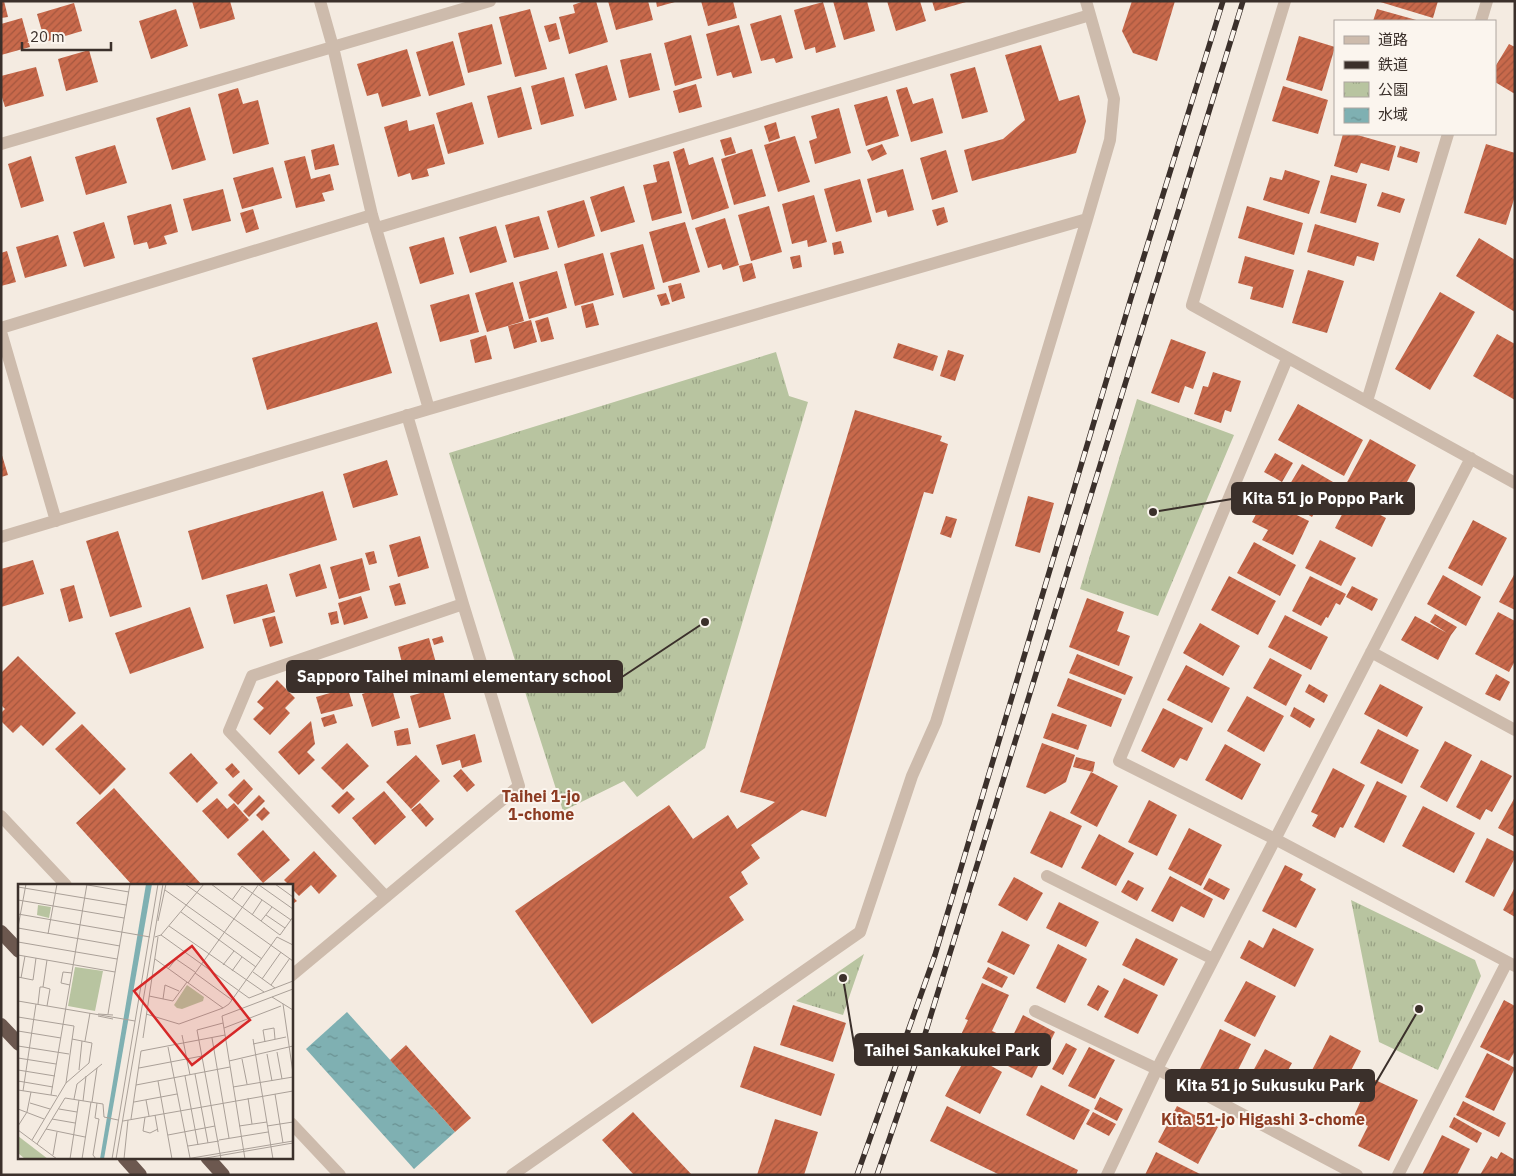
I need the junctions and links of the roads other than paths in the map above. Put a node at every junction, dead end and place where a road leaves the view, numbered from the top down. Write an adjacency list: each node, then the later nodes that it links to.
1 (320, 1): 8 (street)
2 (490, 1): 8 (street)
3 (1086, 1): 6 (street)
4 (1285, 1): 16 (street)
5 (1488, 1): 7 (street)
6 (1090, 15): 12 (street); 13 (street)
7 (1481, 20)
8 (333, 47): 10 (street); 11 (street)
9 (1448, 135): 17 (street)
10 (1, 144)
11 (372, 214): 13 (street); 14 (street)
12 (1087, 219): 18 (street); 47 (street)
13 (376, 228): 18 (street)
14 (1, 328)
15 (1, 332): 22 (street)
16 (1287, 359): 17 (street); 28 (street)
17 (1367, 402): 20 (street)
18 (429, 409): 19 (street)
19 (407, 416): 22 (street); 24 (street)
20 (1471, 458): 21 (street); 25 (street)
21 (1515, 483)
22 (56, 521): 23 (street)
23 (1, 537)
24 (463, 604): 31 (street); 31 (street)
25 (1371, 652): 26 (street); 28 (street)
26 (1515, 730)
27 (1, 816): 30 (street)
28 (1275, 839): 34 (street); 35 (street)
29 (1046, 876): 34 (street)
30 (65, 884)
31 (386, 897): 36 (street)
32 (1, 932): 33 (highway)
33 (18, 950)
34 (1213, 959): 40 (street)
35 (1511, 964): 50 (street)
36 (292, 975)
37 (1035, 1010): 40 (street)
38 (1, 1026): 39 (highway)
39 (18, 1043)
40 (1157, 1069): 48 (street); 49 (street)
41 (292, 1124): 46 (street)
42 (125, 1158): 44 (highway)
43 (208, 1158): 45 (highway)
44 (140, 1175)
45 (223, 1175)
46 (340, 1175)
47 (512, 1175)
48 (1107, 1175)
49 (1357, 1175)
50 (1398, 1175)

